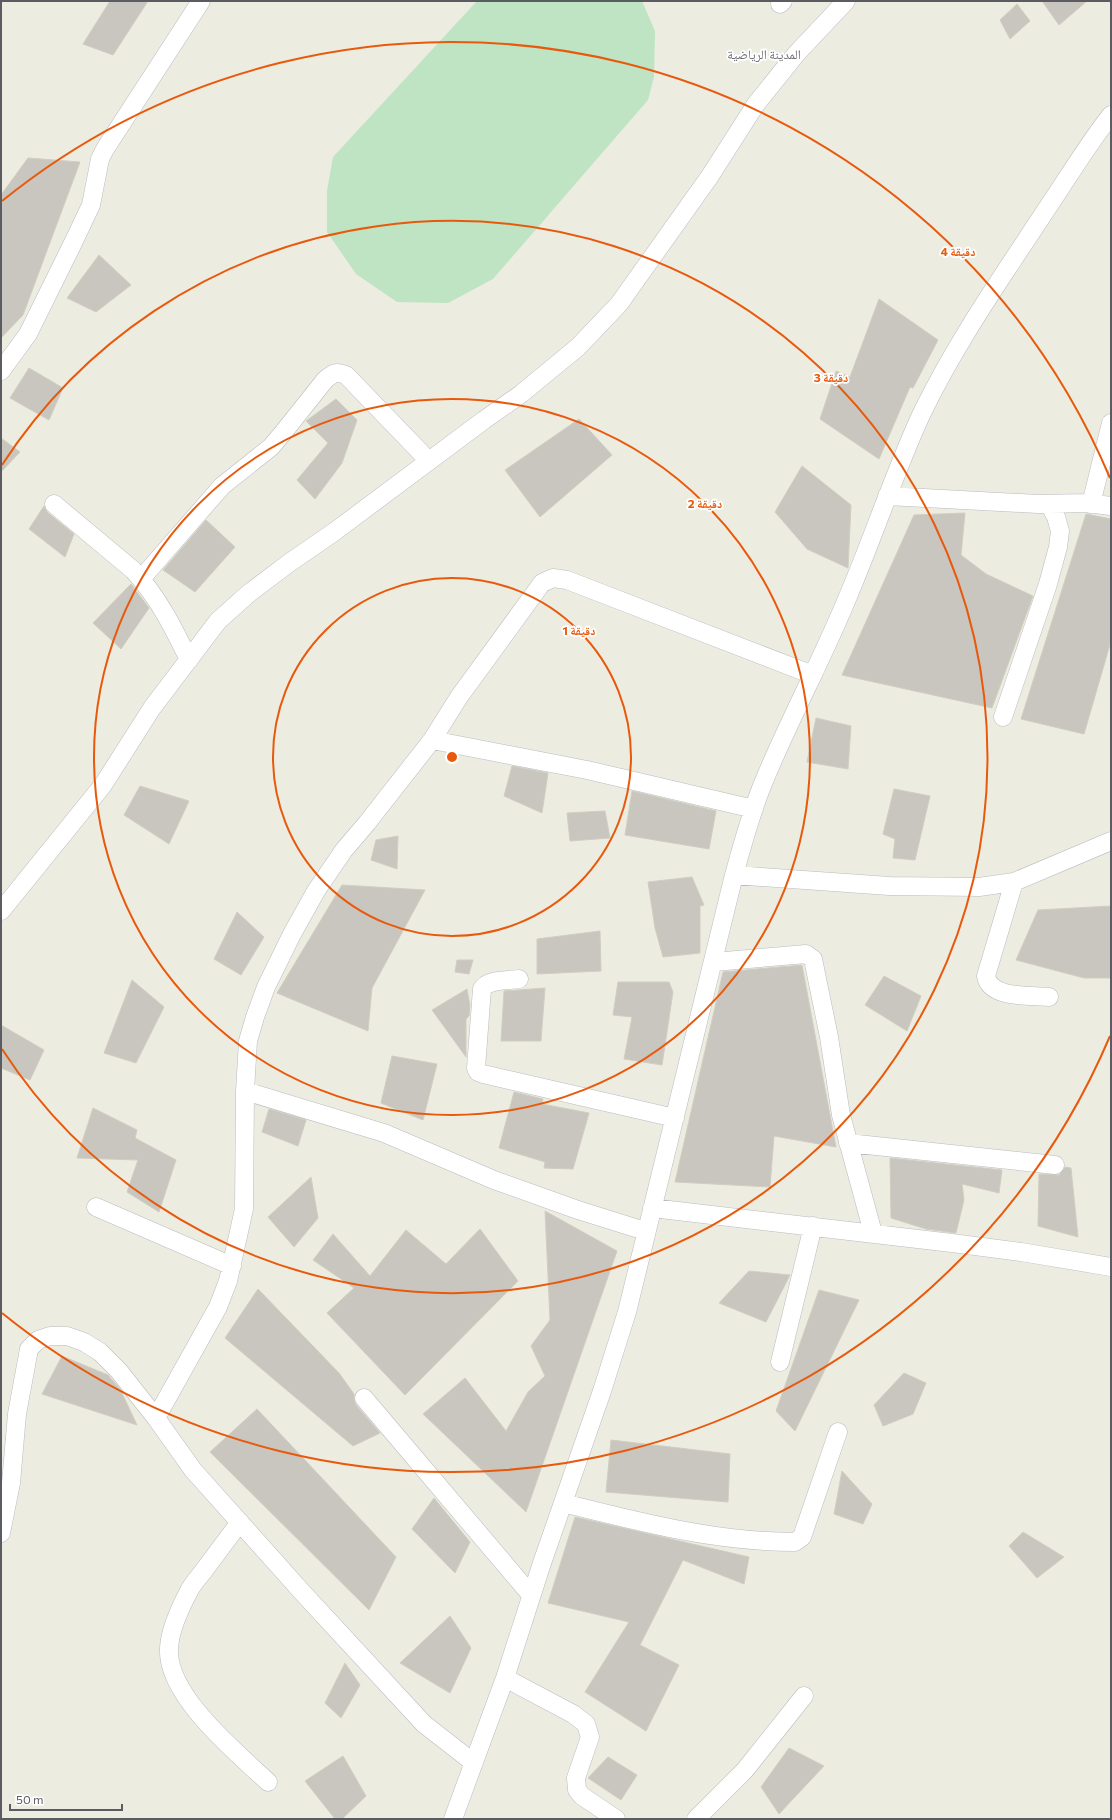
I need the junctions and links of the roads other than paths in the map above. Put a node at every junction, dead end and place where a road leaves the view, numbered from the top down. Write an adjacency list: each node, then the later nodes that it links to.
1 (201, 1): 4 (street)
2 (846, 1): 6 (street)
3 (1111, 115): 7 (street)
4 (1, 371)
5 (1111, 424): 10 (street)
6 (428, 461): 12 (street); 13 (street)
7 (887, 496): 9 (street); 14 (street)
8 (54, 504): 12 (street)
9 (1049, 504): 10 (street); 15 (street)
10 (1091, 504): 11 (street)
11 (1111, 506)
12 (141, 579): 13 (street)
13 (189, 660): 21 (street)
14 (813, 675): 16 (street); 17 (street)
15 (1003, 717)
16 (432, 740): 17 (street); 25 (street)
17 (754, 809): 19 (street)
18 (1111, 841): 20 (street)
19 (734, 875): 20 (street); 22 (street)
20 (1014, 882): 24 (street)
21 (1, 910)
22 (714, 962): 26 (street); 27 (street)
23 (518, 979): 26 (street)
24 (1049, 997)
25 (245, 1091): 32 (street); 34 (street)
26 (675, 1118): 30 (street)
27 (848, 1143): 28 (street); 33 (street)
28 (1055, 1165)
29 (96, 1207): 34 (street)
30 (652, 1208): 31 (street); 32 (street)
31 (813, 1226): 33 (street); 36 (street)
32 (645, 1231): 40 (street)
33 (873, 1233): 35 (street)
34 (232, 1266): 38 (street)
35 (1111, 1267)
36 (780, 1362)
37 (364, 1398): 43 (street)
38 (156, 1418): 41 (street); 42 (street)
39 (838, 1432): 40 (street)
40 (563, 1503): 43 (street)
41 (240, 1522): 46 (street); 47 (street)
42 (1, 1533)
43 (531, 1595): 44 (street)
44 (505, 1678): 46 (street); 49 (street)
45 (804, 1696): 50 (street)
46 (474, 1763): 48 (street)
47 (268, 1782)
48 (453, 1819)
49 (616, 1819)
50 (696, 1819)

